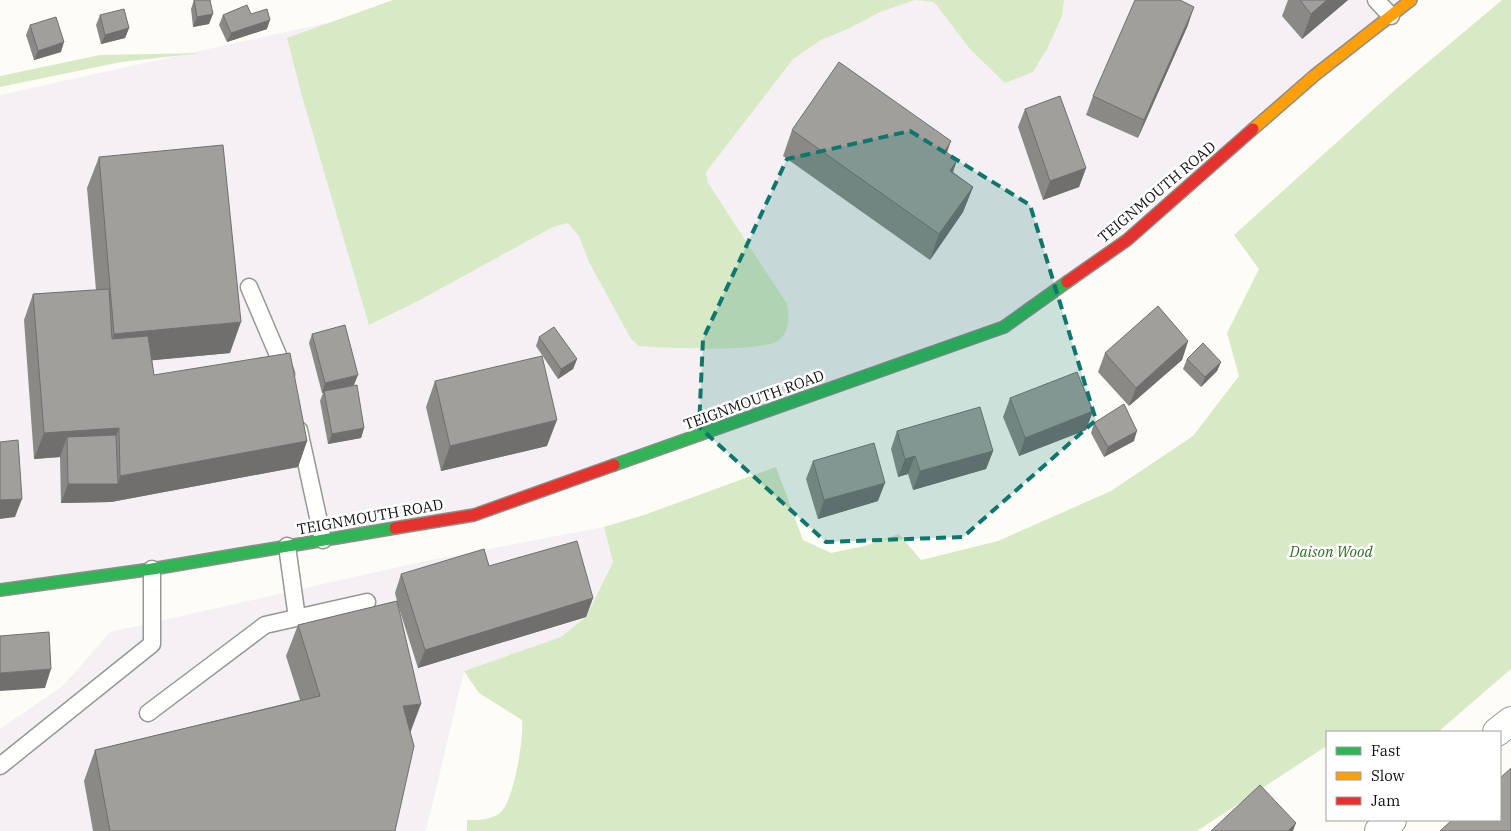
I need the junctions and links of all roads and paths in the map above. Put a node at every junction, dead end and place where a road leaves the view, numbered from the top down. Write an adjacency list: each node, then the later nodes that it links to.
1 (1376, 0): 3 (lane)
2 (1411, 0): 3 (street, TEIGNMOUTH ROAD)
3 (1390, 16): 7 (street, TEIGNMOUTH ROAD)
4 (249, 287): 5 (lane)
5 (290, 388)
6 (296, 417): 7 (lane)
7 (323, 540): 8 (street, TEIGNMOUTH ROAD)
8 (287, 546): 9 (street, TEIGNMOUTH ROAD); 12 (lane)
9 (152, 568): 10 (street, TEIGNMOUTH ROAD); 16 (lane)
10 (0, 590)
11 (367, 602): 12 (lane)
12 (298, 618): 13 (lane)
13 (148, 713)
14 (1511, 721): 15 (street)
15 (1498, 731)
16 (0, 766)
17 (1391, 821): 18 (street)
18 (1379, 831)

